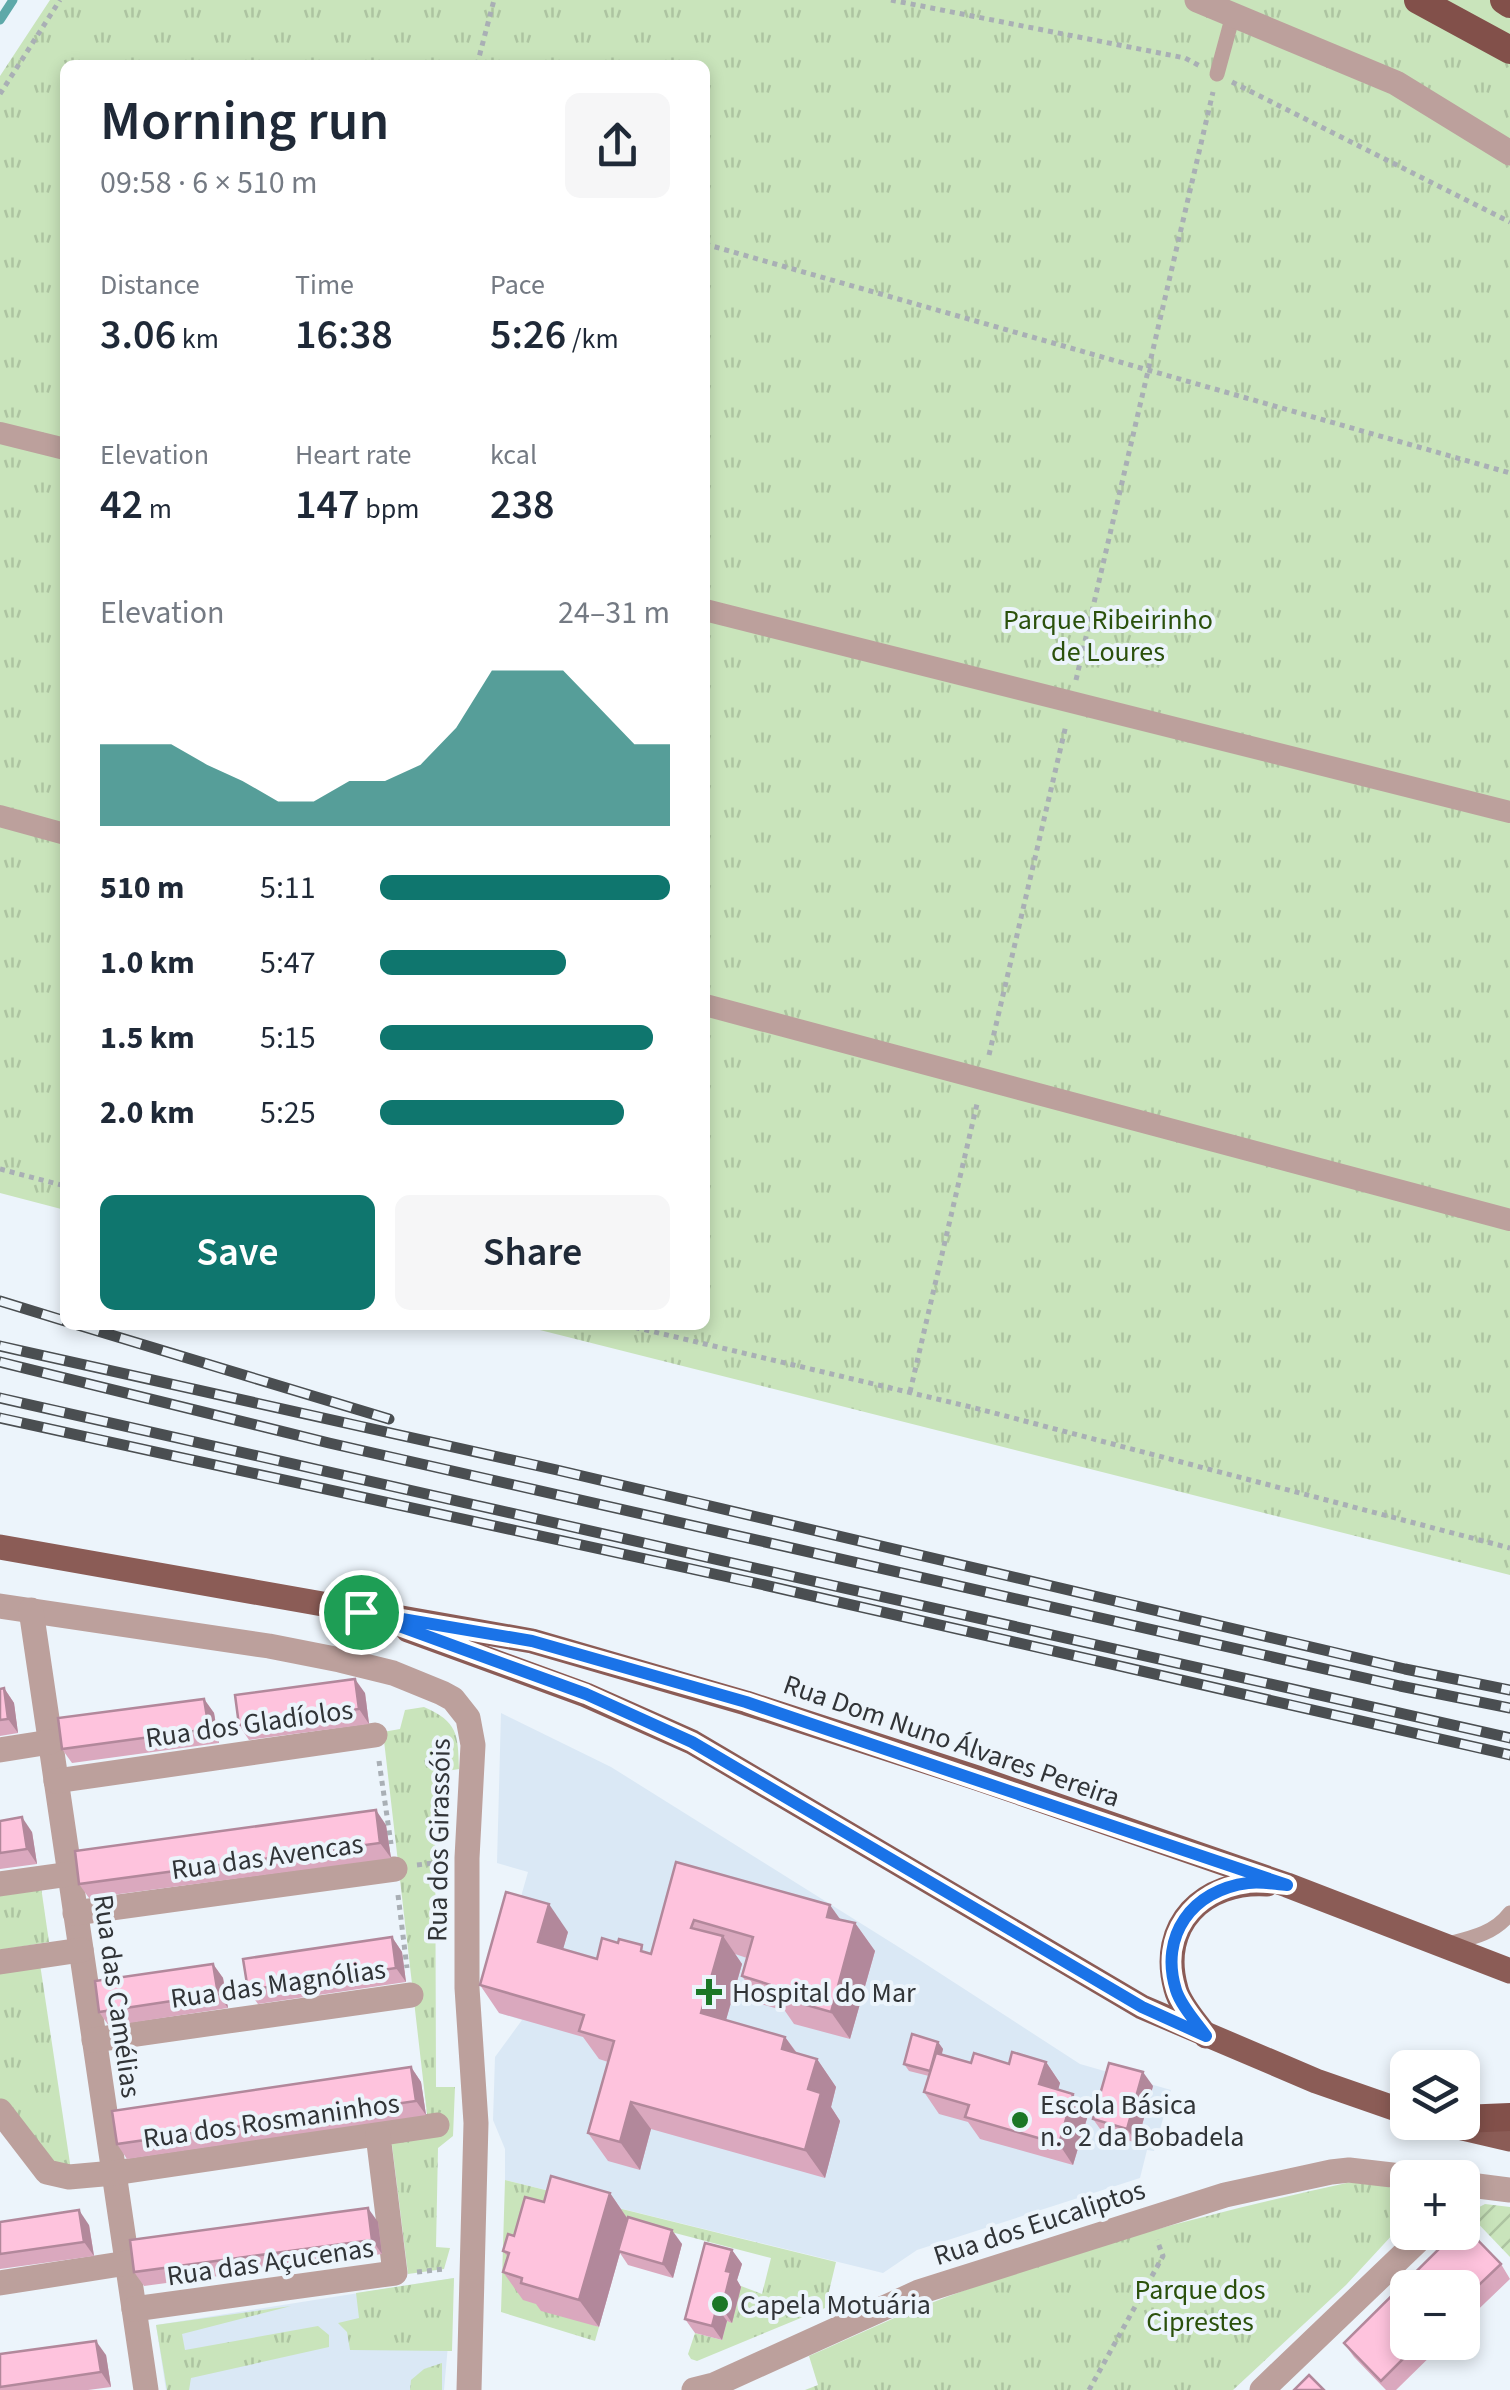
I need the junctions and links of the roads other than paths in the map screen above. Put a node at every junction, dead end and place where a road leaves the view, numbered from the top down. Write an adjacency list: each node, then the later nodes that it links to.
1 (1197, 0): 3 (street)
2 (1418, 0): 4 (highway)
3 (1232, 15): 5 (lane); 6 (street)
4 (1510, 50)
5 (1217, 74)
6 (1510, 153)
7 (0, 433): 8 (street)
8 (60, 448)
9 (710, 611): 10 (street)
10 (1510, 812)
11 (0, 816): 12 (street)
12 (60, 833)
13 (710, 1006): 14 (street)
14 (1510, 1220)
15 (0, 1547): 18 (main road, Rua Dom Nuno Álvares Pereira)
16 (0, 1606): 17 (street, Rua dos Girassóis)
17 (30, 1610): 20 (street, Rua das Camélias); 53 (street, Rua dos Girassóis)
18 (361, 1612): 26 (main road, Rua Dom Nuno Álvares Pereira); 34 (main road, Rua Dom Nuno Álvares Pereira)
19 (376, 1735): 22 (street, Rua dos Gladíolos)
20 (50, 1742): 21 (street); 22 (street, Rua das Camélias)
21 (0, 1750)
22 (56, 1781): 24 (street, Rua das Camélias)
23 (395, 1869): 27 (street, Rua das Avencas)
24 (70, 1874): 25 (street); 27 (street, Rua das Camélias)
25 (0, 1884)
26 (1287, 1885): 29 (main road, Rua Dom Nuno Álvares Pereira); 34 (main road)
27 (75, 1913): 30 (street, Rua das Camélias)
28 (1510, 1913): 29 (lane)
29 (1443, 1945): 32 (main road, Rua Dom Nuno Álvares Pereira)
30 (80, 1950): 31 (street); 35 (street, Rua das Camélias)
31 (0, 1962)
32 (1510, 1971)
33 (411, 1995): 35 (street, Rua das Magnólias)
34 (1206, 2036): 36 (main road, Rua Dom Nuno Álvares Pereira)
35 (94, 2040): 44 (street, Rua das Camélias)
36 (1390, 2106)
37 (1510, 2117): 38 (highway)
38 (1480, 2118)
39 (5, 2124): 44 (street, Rua dos Rosmaninhos)
40 (437, 2125): 42 (street, Rua dos Rosmaninhos)
41 (1480, 2132): 43 (main road)
42 (378, 2136): 44 (street, Rua dos Rosmaninhos); 51 (street, Rua das Açucenas)
43 (1510, 2139)
44 (114, 2173): 49 (street, Rua das Camélias)
45 (1390, 2175): 54 (street, Rua dos Eucaliptos)
46 (1480, 2186): 47 (street)
47 (1510, 2190)
48 (1408, 2250): 55 (street)
49 (127, 2263): 50 (street); 51 (street, Rua das Camélias)
50 (0, 2283)
51 (134, 2309): 52 (street, Rua das Camélias)
52 (146, 2390)
53 (469, 2390)
54 (694, 2390)
55 (1262, 2390)

